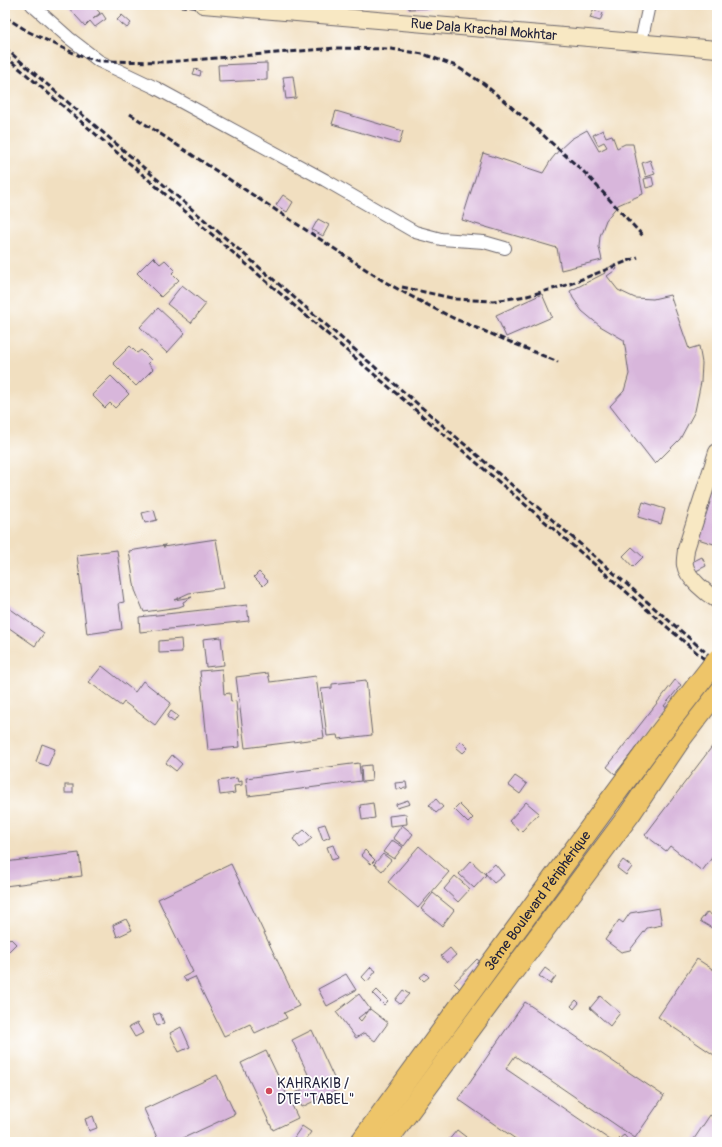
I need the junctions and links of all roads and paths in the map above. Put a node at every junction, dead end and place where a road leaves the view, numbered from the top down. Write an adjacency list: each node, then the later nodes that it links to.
1 (32, 5): 6 (street)
2 (203, 5): 4 (street, Rue Dala Krachal Mokhtar)
3 (649, 5): 4 (street)
4 (641, 42): 5 (street, Rue Dala Krachal Mokhtar)
5 (717, 49)
6 (505, 248)
7 (717, 452): 8 (street)
8 (717, 600)
9 (717, 660): 11 (highway, 3ème Boulevard Périphérique, bridge)
10 (717, 691): 12 (highway)
11 (361, 1142)
12 (386, 1142)

